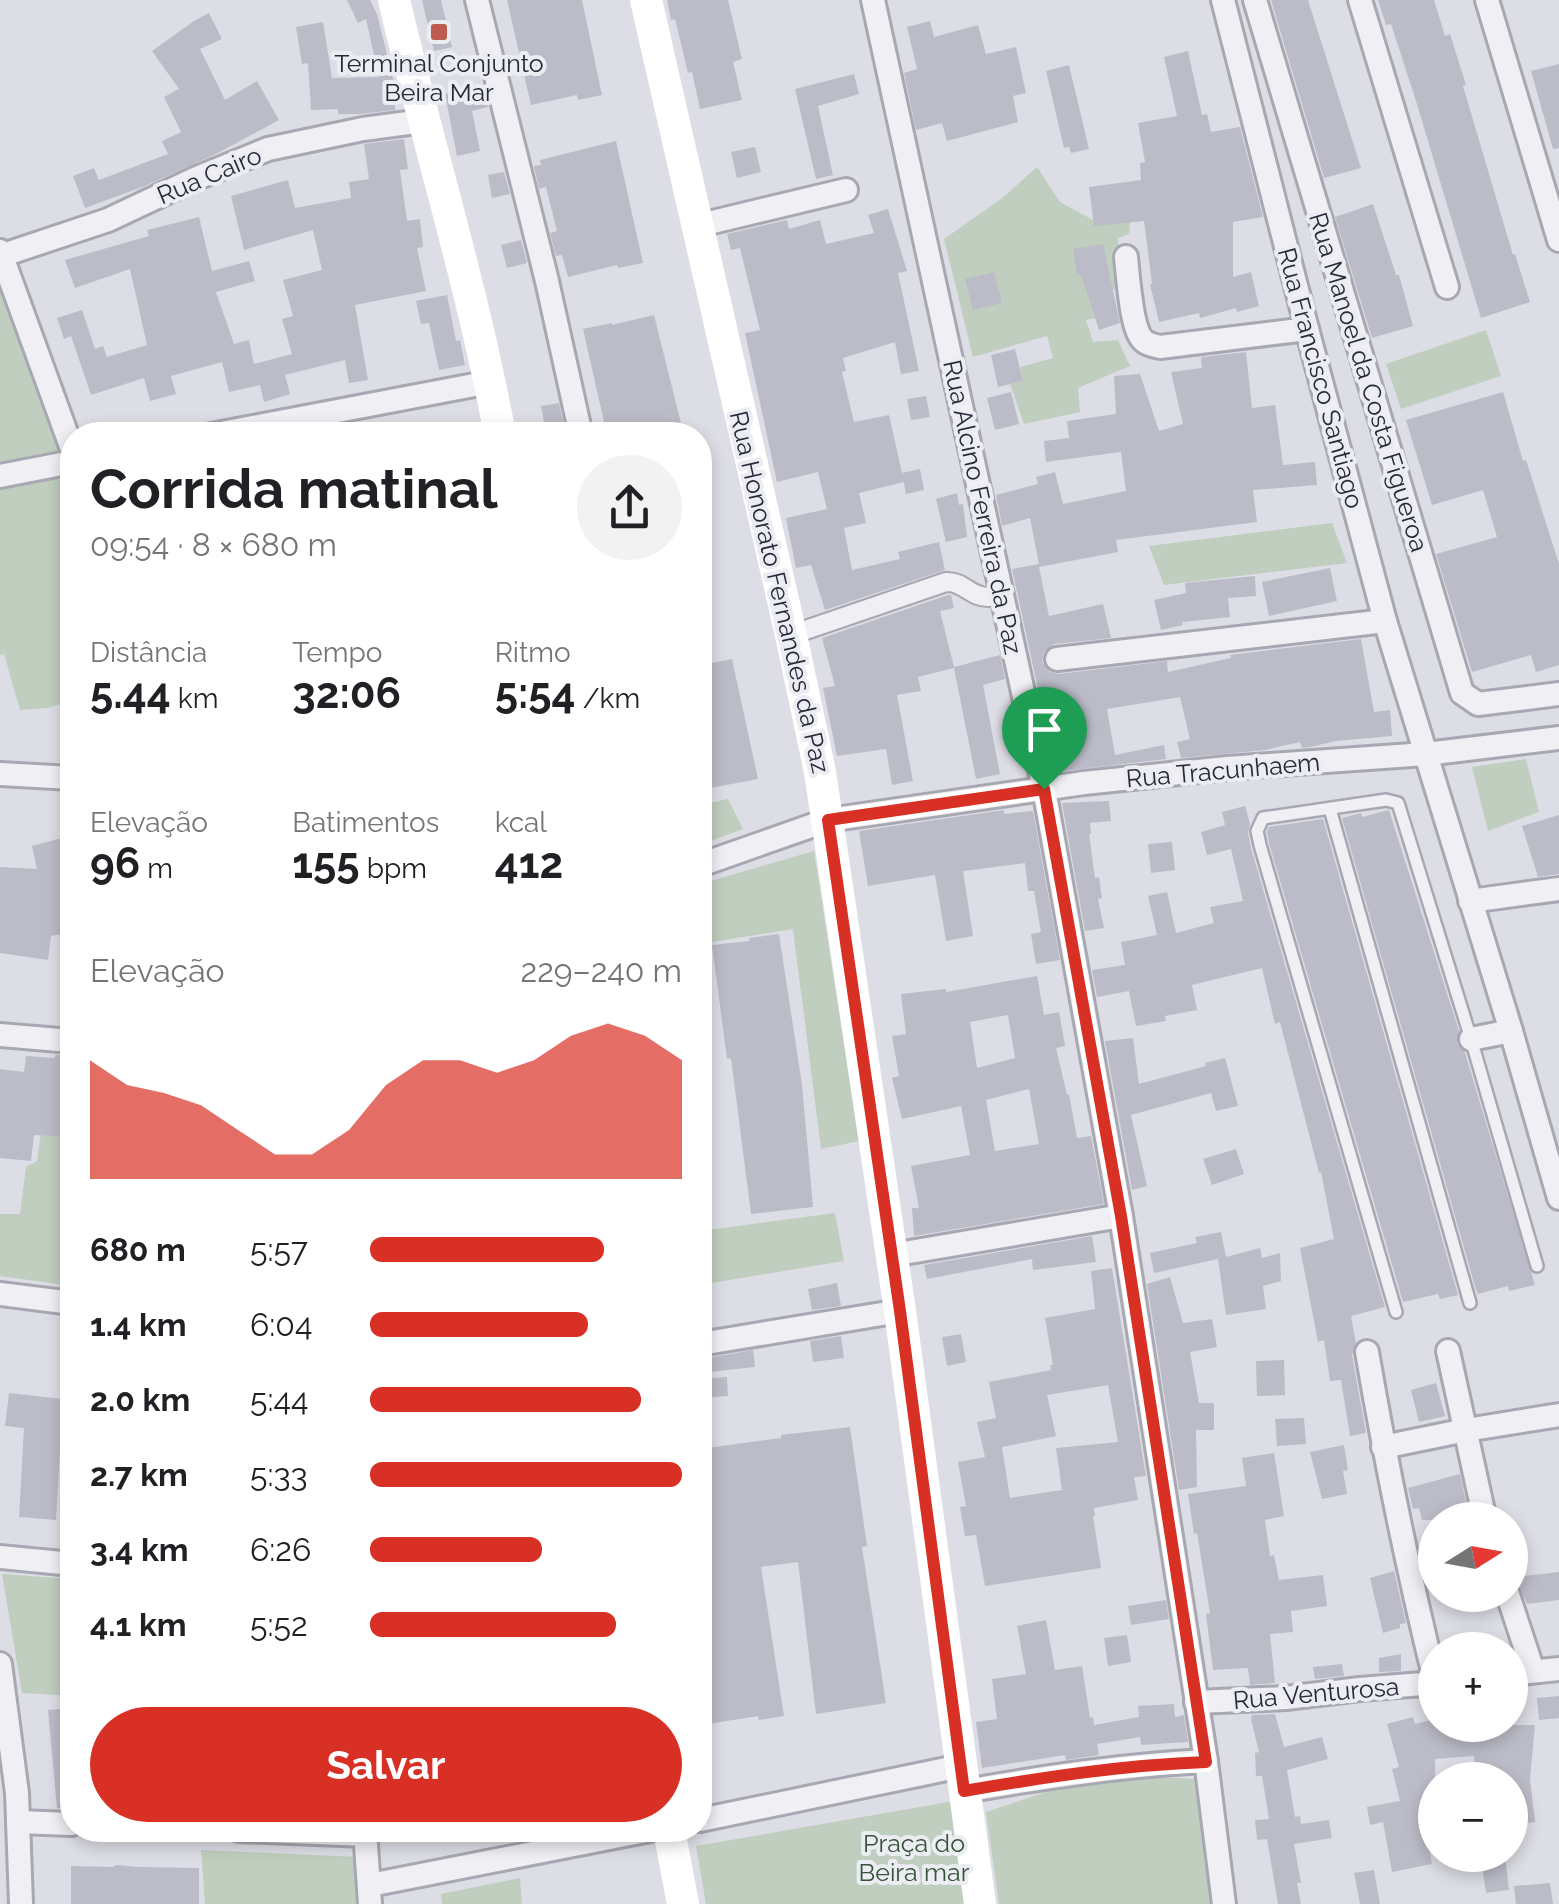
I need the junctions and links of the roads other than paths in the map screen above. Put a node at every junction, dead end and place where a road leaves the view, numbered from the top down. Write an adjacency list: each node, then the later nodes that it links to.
1 (394, 0): 9 (main road)
2 (477, 0): 21 (street)
3 (646, 0): 11 (main road, Rua Honorato Fernandes da Paz)
4 (873, 0): 34 (street, Rua Alcino Ferreira da Paz)
5 (1223, 0): 16 (street, Rua Francisco Santiago)
6 (1256, 0): 29 (street, Rua Manoel da Costa Figueroa)
7 (1360, 0): 15 (street)
8 (1487, 0): 12 (street)
9 (422, 120): 13 (street, Rua Cairo); 17 (main road)
10 (846, 190): 11 (street)
11 (696, 226): 26 (main road, Rua Honorato Fernandes da Paz)
12 (1559, 240)
13 (1, 254): 18 (street)
14 (1126, 257): 16 (street)
15 (1447, 287)
16 (1307, 329): 25 (street, Rua Francisco Santiago)
17 (490, 382): 19 (street); 20 (main road)
18 (62, 422)
19 (279, 422)
20 (498, 422)
21 (578, 422)
22 (60, 464): 23 (street)
23 (0, 476)
24 (989, 597): 26 (street)
25 (1385, 621): 27 (street); 31 (street, Rua Francisco Santiago)
26 (792, 634): 36 (main road, Rua Honorato Fernandes da Paz)
27 (1056, 659)
28 (1559, 694): 29 (street, Rua Manoel da Costa Figueroa)
29 (1532, 698): 30 (street)
30 (1548, 740): 31 (street, Rua Tracunhaem)
31 (1426, 754): 34 (street, Rua Tracunhaem); 39 (street, Rua Francisco Santiago)
32 (0, 774): 33 (street)
33 (60, 777)
34 (1044, 789): 36 (street, Rua Tracunhaem); 45 (street, Rua Alcino Ferreira da Paz)
35 (1330, 809): 42 (lane); 50 (lane); 52 (lane)
36 (828, 820): 37 (street, Rua Tracunhaem); 46 (main road, Rua Honorato Fernandes da Paz)
37 (712, 861)
38 (1559, 890): 39 (street)
39 (1470, 902): 40 (street, Rua Francisco Santiago)
40 (1511, 1031): 42 (street); 44 (street, Rua Francisco Santiago)
41 (0, 1035): 43 (street)
42 (1471, 1038): 47 (lane)
43 (60, 1041)
44 (1559, 1198)
45 (1121, 1216): 46 (street); 67 (street, Rua Alcino Ferreira da Paz)
46 (892, 1255): 51 (main road, Rua Honorato Fernandes da Paz)
47 (1537, 1266)
48 (0, 1294): 49 (street)
49 (60, 1302)
50 (1470, 1303)
51 (900, 1311): 53 (street); 69 (main road, Rua Honorato Fernandes da Paz)
52 (1396, 1312)
53 (712, 1342)
54 (1448, 1351): 57 (street)
55 (1368, 1352): 58 (street)
56 (1559, 1415): 57 (street)
57 (1466, 1430): 58 (street); 59 (street)
58 (1383, 1447): 62 (street)
59 (1481, 1502)
60 (0, 1557): 61 (street)
61 (60, 1563)
62 (1423, 1632)
63 (0, 1664): 70 (street)
64 (1559, 1669): 65 (street)
65 (1528, 1672)
66 (1418, 1684): 67 (street, Rua Venturosa)
67 (1196, 1702): 68 (street, Rua Alcino Ferreira da Paz)
68 (1206, 1762): 69 (street); 81 (street, Rua Alcino Ferreira da Paz)
69 (963, 1778): 71 (street); 80 (main road, Rua Honorato Fernandes da Paz)
70 (9, 1793): 72 (street)
71 (712, 1818)
72 (18, 1822): 73 (street); 78 (street)
73 (60, 1824)
74 (366, 1842): 77 (street)
75 (598, 1842): 77 (street)
76 (671, 1842): 79 (main road)
77 (370, 1894)
78 (21, 1904)
79 (683, 1904)
80 (980, 1904)
81 (1224, 1904)

